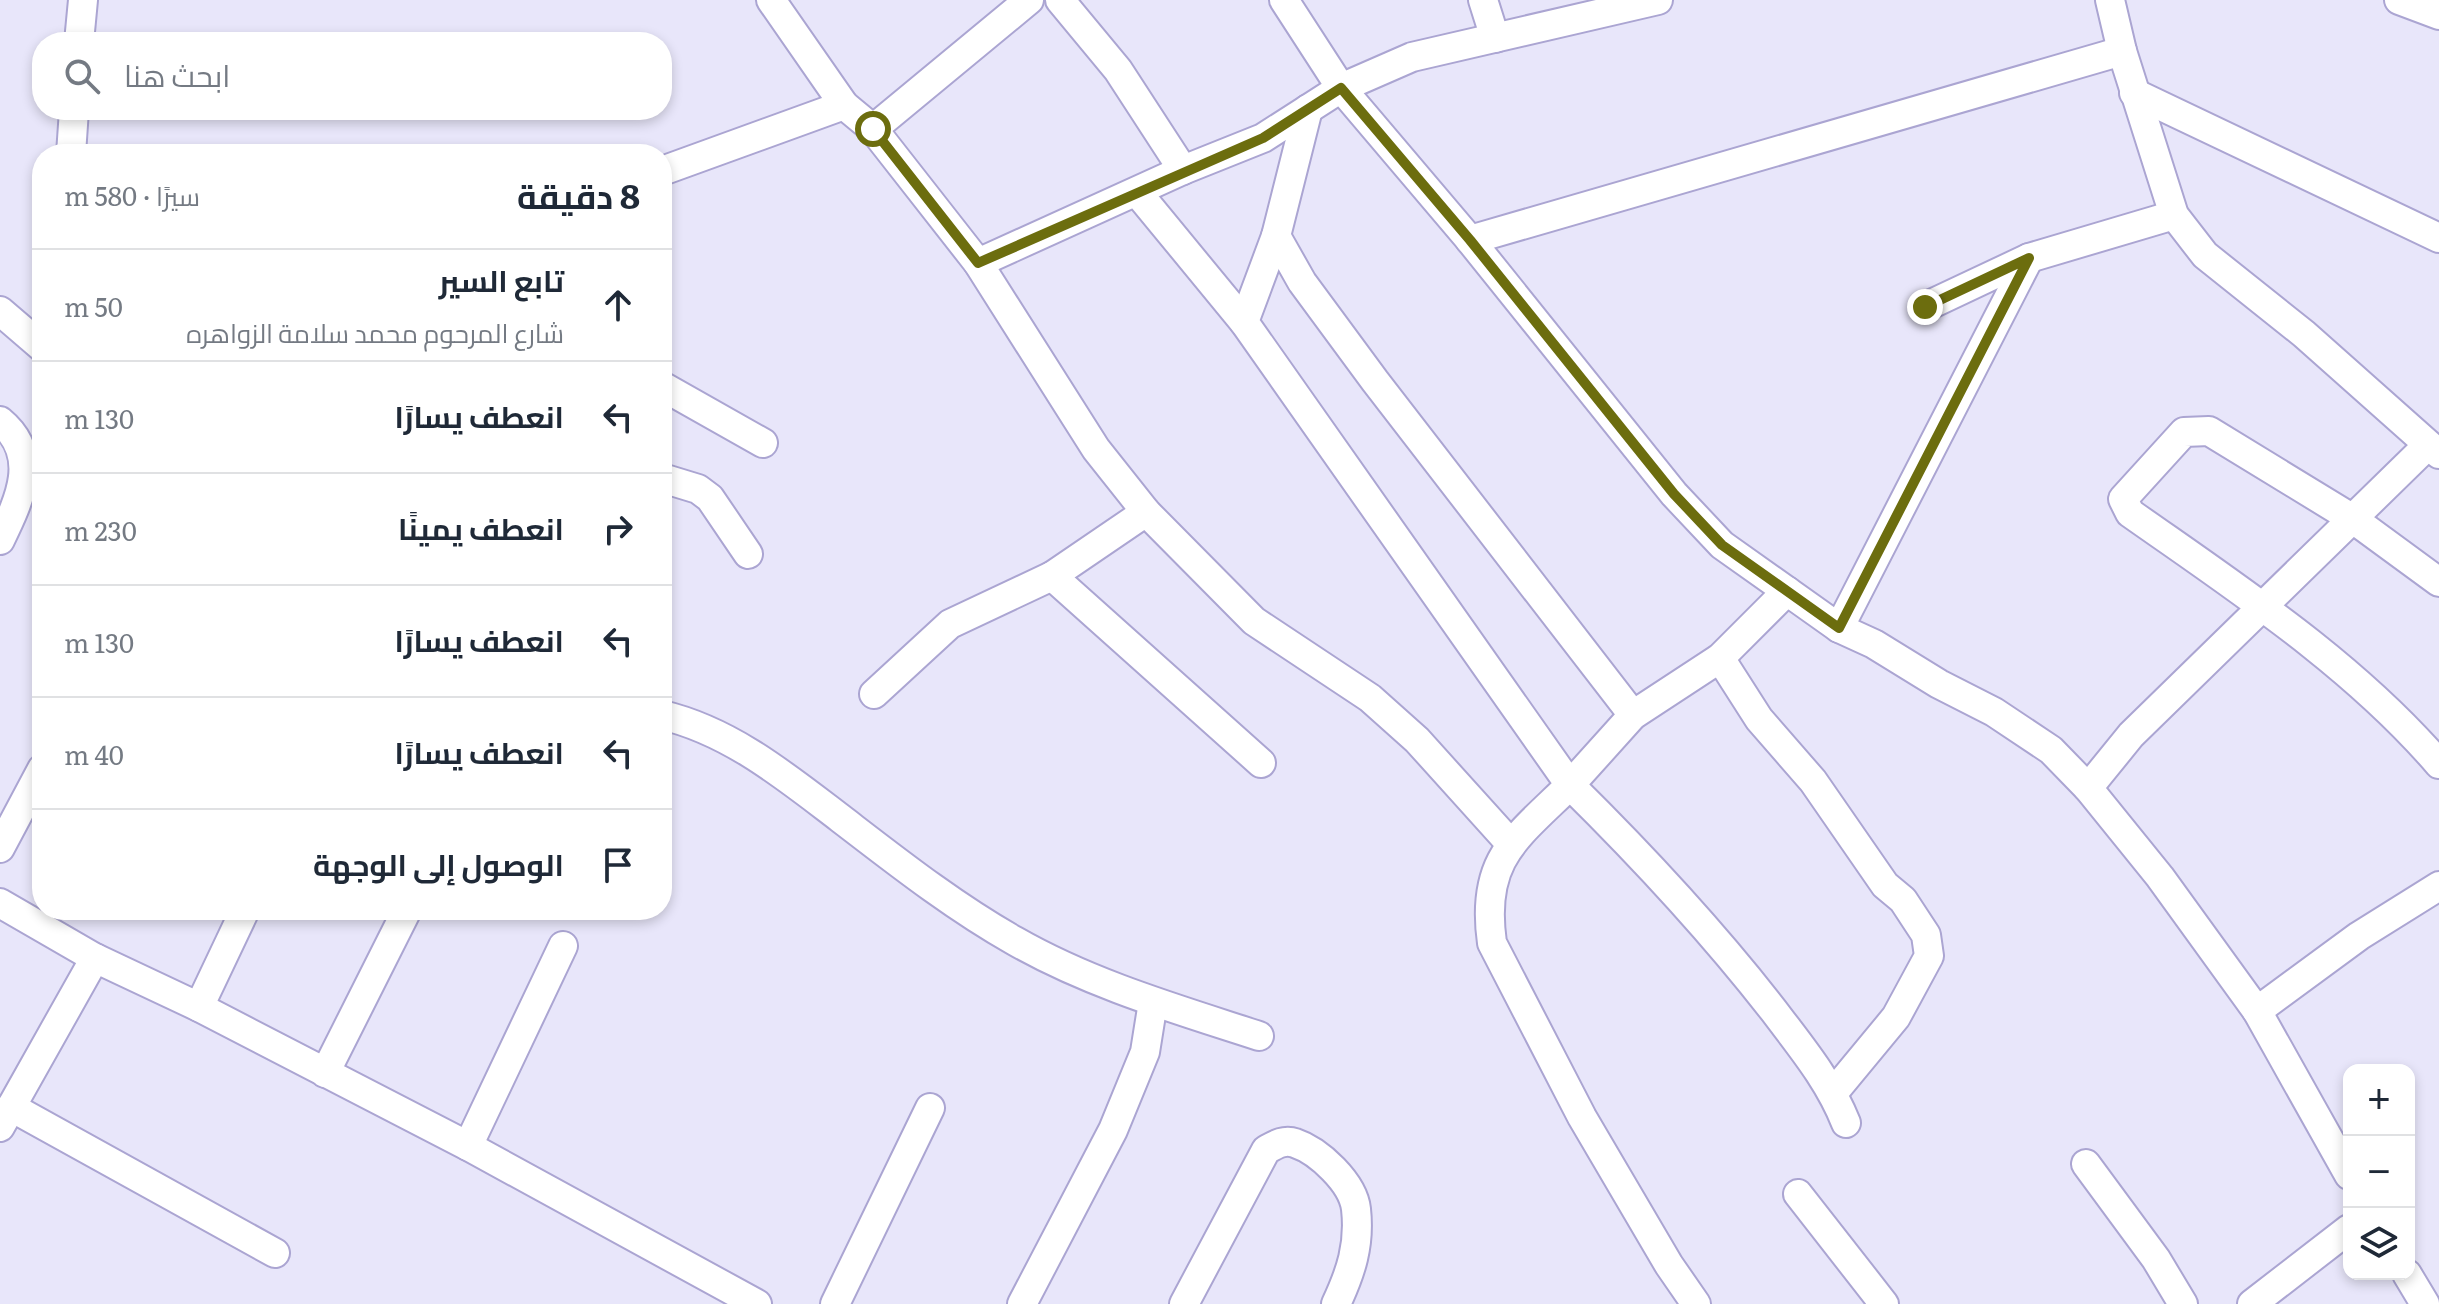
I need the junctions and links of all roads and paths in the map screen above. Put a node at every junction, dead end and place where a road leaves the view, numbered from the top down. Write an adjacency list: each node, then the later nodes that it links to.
1 (83, 0): 11 (street)
2 (771, 0): 16 (street)
3 (1029, 0): 19 (street)
4 (1060, 0): 22 (street)
5 (1284, 0): 14 (street)
6 (1483, 0): 12 (street)
7 (1658, 0): 12 (street)
8 (2110, 0): 13 (street)
9 (2399, 0): 10 (street)
10 (2439, 15)
11 (80, 32)
12 (1495, 38): 14 (street)
13 (2122, 51): 15 (street); 27 (street)
14 (1341, 88): 17 (street); 27 (street)
15 (2134, 93): 24 (street); 26 (street)
16 (844, 105): 19 (street); 21 (street)
17 (1308, 109): 22 (street); 25 (street)
18 (73, 120): 20 (street)
19 (873, 129): 29 (street)
20 (72, 144)
21 (672, 167)
22 (1183, 170): 23 (street)
23 (1137, 192): 29 (street); 32 (street)
24 (2174, 215): 28 (street); 37 (street)
25 (1276, 236): 32 (street); 50 (street)
26 (2439, 238)
27 (1470, 240): 45 (street)
28 (2029, 258): 30 (street); 47 (street)
29 (978, 263): 39 (street)
30 (1925, 307)
31 (0, 311): 33 (street)
32 (1244, 322): 54 (street)
33 (32, 338)
34 (672, 392): 36 (street)
35 (0, 421): 41 (street)
36 (763, 443)
37 (2434, 450): 40 (street)
38 (672, 481): 42 (street)
39 (1146, 512): 43 (street); 57 (street)
40 (2353, 519): 44 (street); 46 (street); 46 (street)
41 (0, 540)
42 (748, 554)
43 (1052, 576): 49 (street); 52 (street)
44 (2439, 582)
45 (1787, 591): 47 (street); 48 (street)
46 (2264, 607): 53 (street); 56 (street)
47 (1839, 628): 56 (street)
48 (1720, 658): 50 (street); 70 (street)
49 (874, 694)
50 (1633, 715): 54 (street)
51 (672, 717): 65 (street)
52 (1261, 763)
53 (2439, 764)
54 (1570, 785): 57 (street); 70 (street)
55 (32, 788): 58 (street)
56 (2088, 788): 67 (street)
57 (1510, 843): 86 (street)
58 (0, 848)
59 (2439, 886): 67 (street)
60 (0, 903): 64 (street)
61 (240, 920): 66 (street)
62 (402, 920): 69 (street)
63 (563, 946): 74 (street)
64 (95, 958): 66 (street); 72 (street)
65 (1153, 1002): 68 (street); 83 (street)
66 (199, 1007): 69 (street)
67 (2257, 1011): 76 (street)
68 (1259, 1036)
69 (325, 1073): 74 (street)
70 (1834, 1092): 73 (street)
71 (930, 1108): 82 (street)
72 (6, 1117): 79 (street)
73 (1846, 1123)
74 (468, 1146): 81 (street)
75 (2086, 1164): 88 (street)
76 (2343, 1164)
77 (1798, 1194): 87 (street)
78 (2343, 1234): 89 (street)
79 (275, 1253)
80 (2411, 1280): 90 (street)
81 (745, 1301)
82 (835, 1304)
83 (1022, 1304)
84 (1184, 1304): 85 (street)
85 (1336, 1304)
86 (1696, 1304)
87 (1884, 1304)
88 (2183, 1304)
89 (2252, 1304)
90 (2425, 1304)

